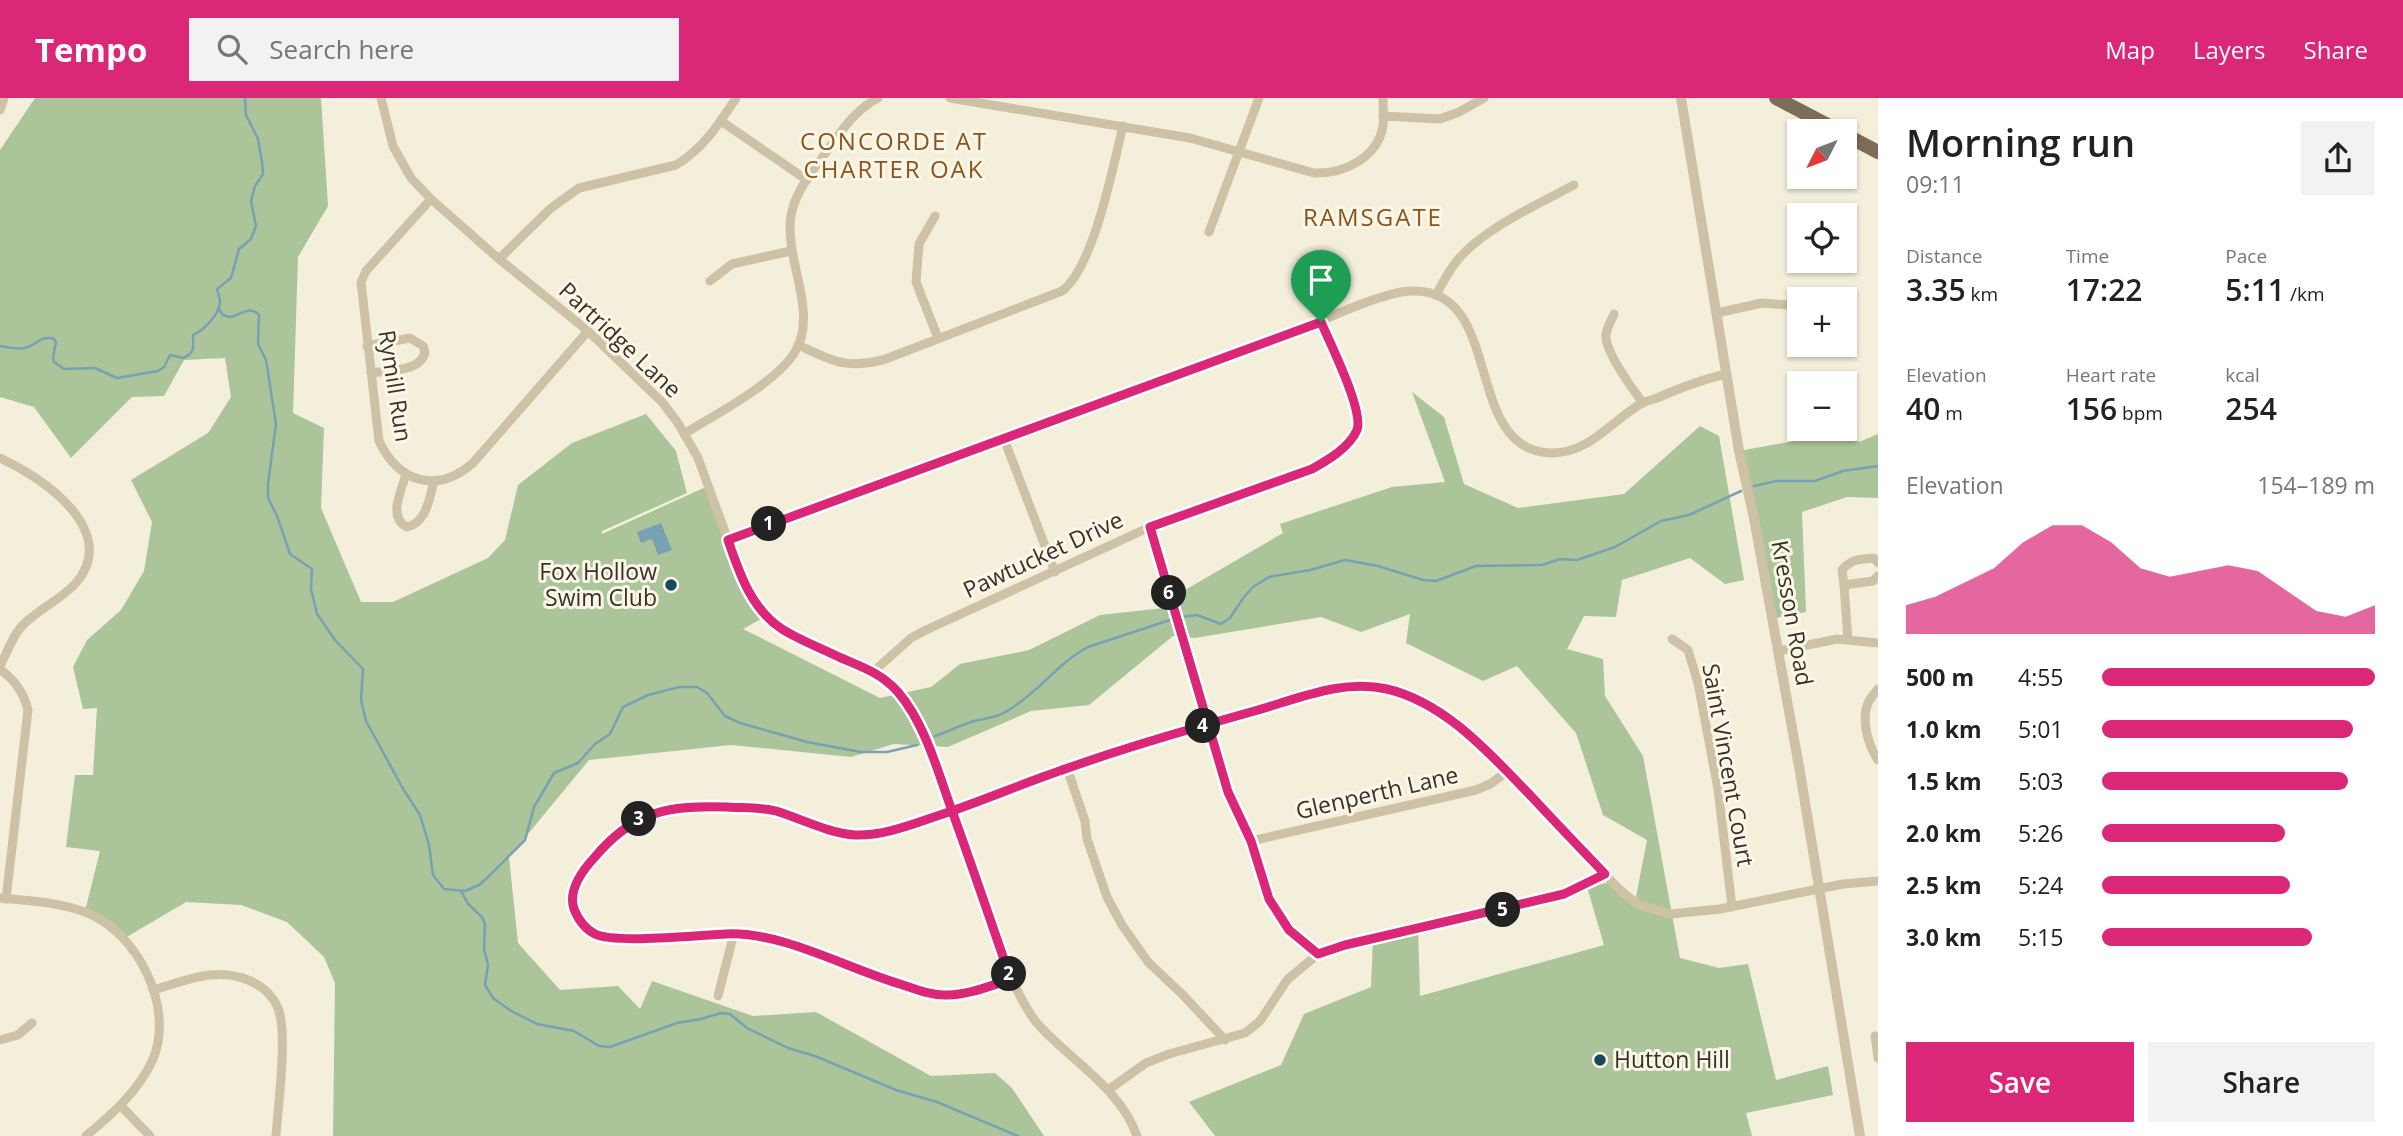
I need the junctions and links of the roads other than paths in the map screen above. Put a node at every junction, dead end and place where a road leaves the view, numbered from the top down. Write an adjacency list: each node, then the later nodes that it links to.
1 (4, 98): 11 (street)
2 (381, 98): 21 (street, Partridge Lane)
3 (736, 98): 14 (street)
4 (878, 98): 19 (street)
5 (950, 98): 15 (street)
6 (1259, 98): 18 (street)
7 (1383, 98): 12 (street)
8 (1484, 98): 12 (street)
9 (1681, 98): 29 (street, Kresson Road)
10 (1776, 98): 13 (main road)
11 (0, 110)
12 (1383, 116): 18 (street)
13 (1816, 119)
14 (721, 121): 19 (street); 25 (street)
15 (1123, 126): 18 (street); 33 (street)
16 (1857, 141): 17 (main road)
17 (1878, 152)
18 (1240, 153): 23 (street)
19 (807, 180): 24 (street)
20 (1574, 185): 27 (street)
21 (431, 200): 25 (street, Partridge Lane); 35 (street, Rymill Run)
22 (935, 216): 33 (street)
23 (1209, 232)
24 (792, 251): 26 (street); 34 (street)
25 (499, 259): 32 (street, Partridge Lane)
26 (710, 281)
27 (1436, 295): 31 (street); 38 (street)
28 (1787, 305): 29 (street)
29 (1717, 313): 37 (street, Kresson Road)
30 (1614, 314): 38 (street)
31 (1321, 322): 40 (street); 44 (street, Pawtucket Drive)
32 (588, 331): 39 (street, Partridge Lane); 43 (street)
33 (937, 338): 34 (street)
34 (798, 345): 39 (street)
35 (367, 346): 36 (street, Rymill Run); 36 (street)
36 (371, 373): 42 (street, Rymill Run)
37 (1727, 374): 38 (street); 53 (street, Kresson Road)
38 (1643, 403)
39 (684, 434): 45 (street, Partridge Lane)
40 (1004, 439): 45 (street); 47 (street)
41 (0, 457): 54 (street)
42 (406, 474): 43 (street, Rymill Run); 43 (street)
43 (433, 481)
44 (1150, 527): 47 (street, Pawtucket Drive); 57 (street)
45 (728, 540): 55 (street, Partridge Lane)
46 (1878, 563): 49 (street)
47 (1055, 572): 55 (street, Pawtucket Drive)
48 (1878, 576): 49 (street)
49 (1844, 585): 51 (street)
50 (1672, 639): 67 (street, Saint Vincent Court)
51 (1848, 640): 52 (street); 53 (street)
52 (1878, 643)
53 (1778, 651): 65 (street, Kresson Road)
54 (0, 667): 66 (street)
55 (874, 671): 61 (street, Partridge Lane)
56 (1878, 689): 58 (street)
57 (1208, 725): 59 (street); 60 (street); 62 (street)
58 (1878, 760)
59 (1067, 768): 61 (street); 76 (street)
60 (1507, 772): 62 (street, Glenperth Lane); 63 (street)
61 (952, 811): 68 (street); 70 (street, Partridge Lane)
62 (1251, 841): 69 (street)
63 (1605, 874): 67 (street); 69 (street)
64 (1878, 881): 65 (street)
65 (1820, 889): 67 (street); 84 (street, Kresson Road)
66 (3, 898): 71 (street)
67 (1732, 906)
68 (734, 933): 70 (street); 72 (street)
69 (1318, 954): 76 (street)
70 (1012, 979): 78 (street, Partridge Lane)
71 (153, 990): 79 (street); 82 (street)
72 (718, 996)
73 (32, 1023): 75 (street)
74 (1875, 1036): 77 (street)
75 (0, 1040)
76 (1225, 1040): 78 (street)
77 (1878, 1058)
78 (1108, 1090): 83 (street, Partridge Lane)
79 (121, 1106): 80 (street); 81 (street)
80 (86, 1136)
81 (150, 1136)
82 (276, 1136)
83 (1138, 1136)
84 (1860, 1136)

